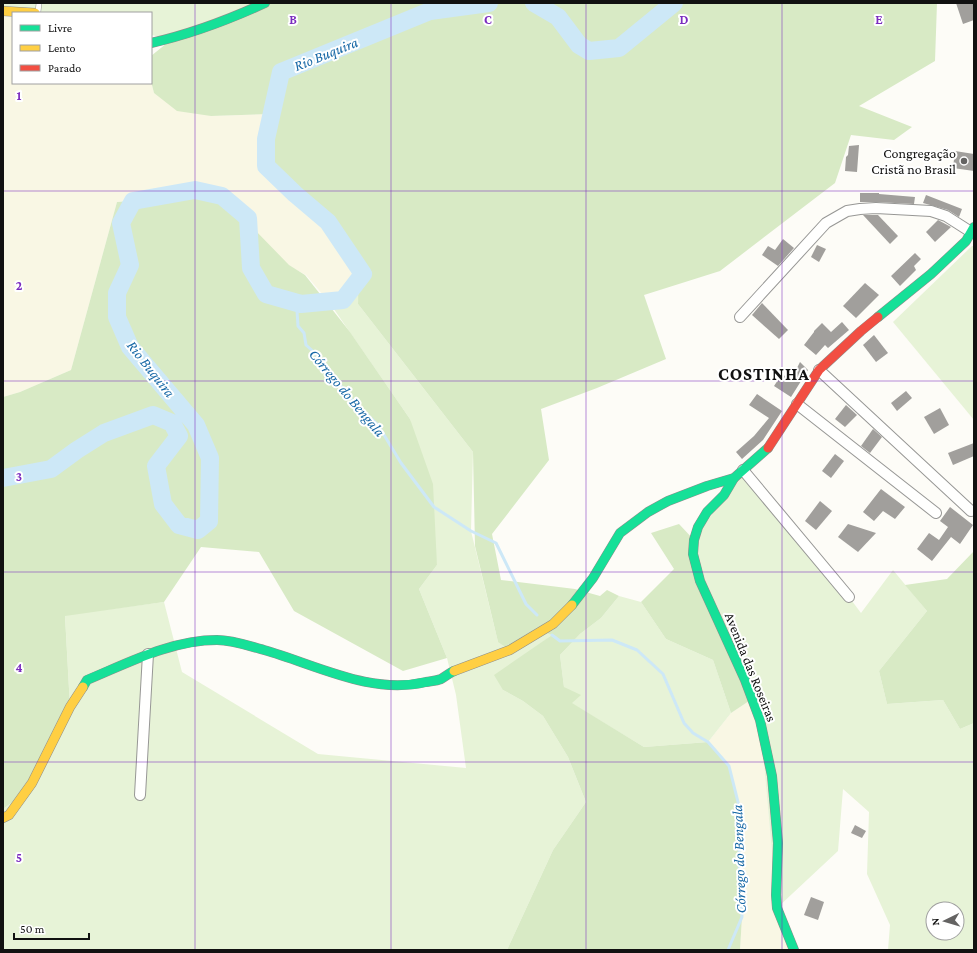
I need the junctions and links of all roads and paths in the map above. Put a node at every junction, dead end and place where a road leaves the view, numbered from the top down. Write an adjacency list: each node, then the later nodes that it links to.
1 (265, 3): 4 (street)
2 (3, 11): 3 (street)
3 (20, 12)
4 (152, 43)
5 (973, 230): 6 (street); 7 (street)
6 (740, 317)
7 (819, 370): 8 (street); 11 (street)
8 (797, 404): 9 (street); 12 (street)
9 (743, 470): 10 (street); 13 (street)
10 (734, 478): 14 (street); 17 (street, Avenida das Roseiras)
11 (970, 511)
12 (936, 513)
13 (849, 597)
14 (148, 654): 15 (street); 16 (street)
15 (140, 795)
16 (3, 818)
17 (794, 950)

